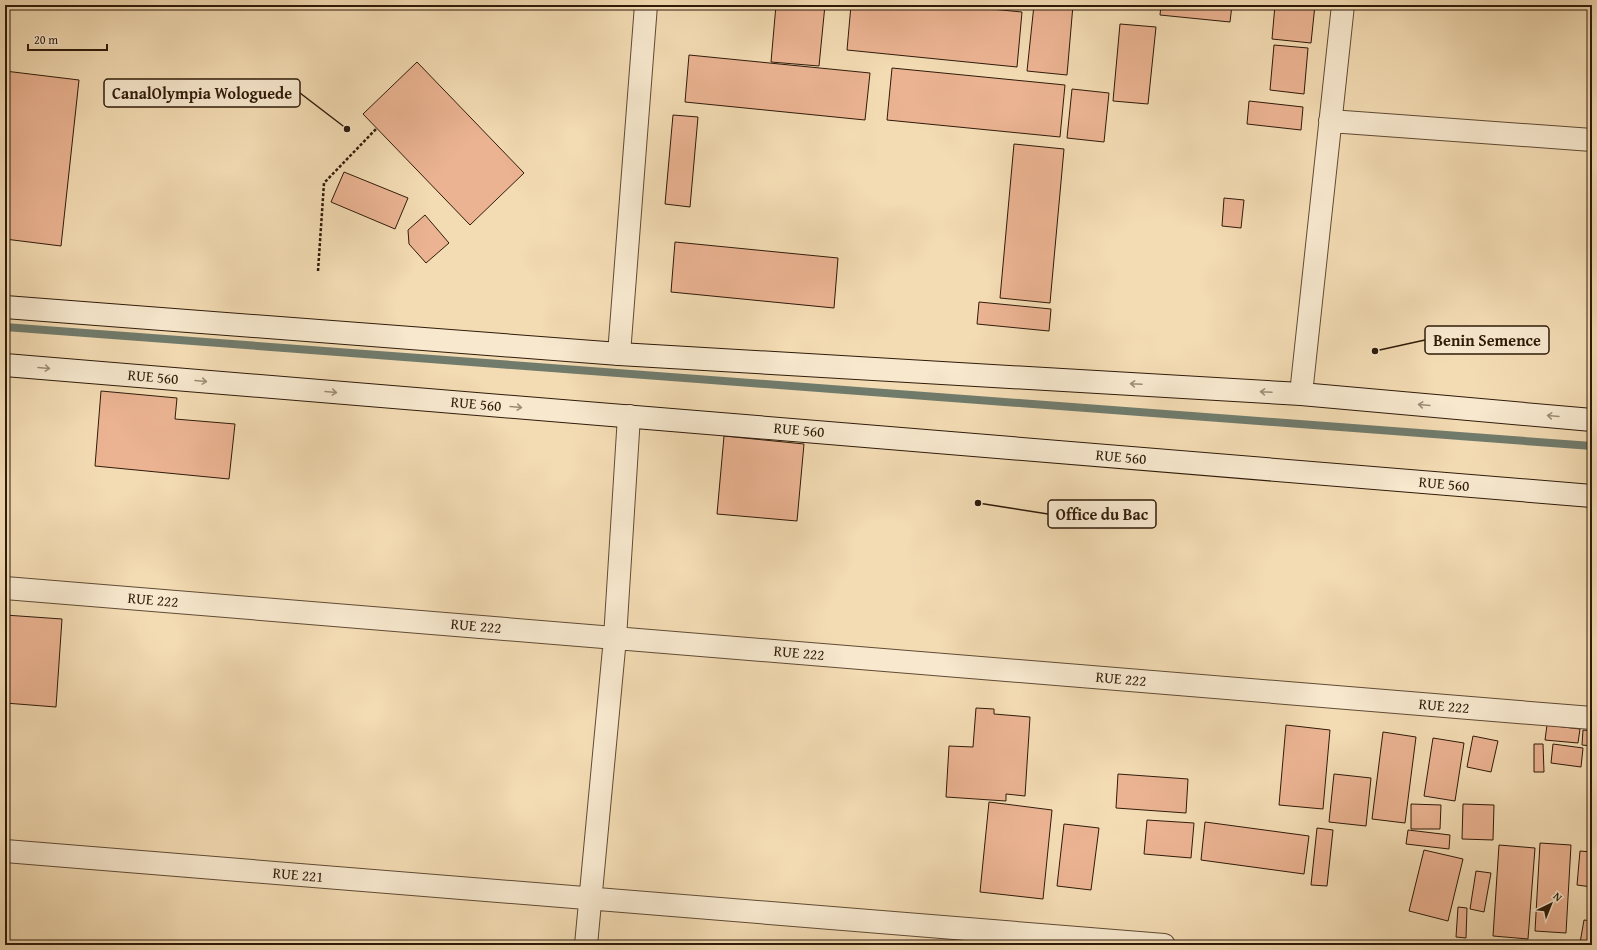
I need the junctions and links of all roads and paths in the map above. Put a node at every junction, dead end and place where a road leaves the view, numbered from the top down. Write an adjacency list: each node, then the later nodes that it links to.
1 (646, 5): 8 (street)
2 (1343, 5): 3 (street)
3 (1330, 121): 5 (street); 10 (street)
4 (377, 128): 6 (path)
5 (1592, 140)
6 (318, 270)
7 (5, 307): 8 (street)
8 (620, 354): 10 (street, one-way to 8)
9 (5, 365): 11 (street, RUE 560, one-way to 11)
10 (1301, 394): 12 (street, one-way to 10)
11 (629, 416): 13 (street, RUE 560); 15 (street)
12 (1592, 420)
13 (1592, 496)
14 (5, 588): 15 (street, RUE 222)
15 (615, 638): 16 (street, RUE 222); 18 (street)
16 (1592, 718)
17 (5, 851): 18 (street, RUE 221)
18 (591, 900): 19 (street); 20 (street, RUE 221)
19 (586, 945)
20 (1164, 945)

